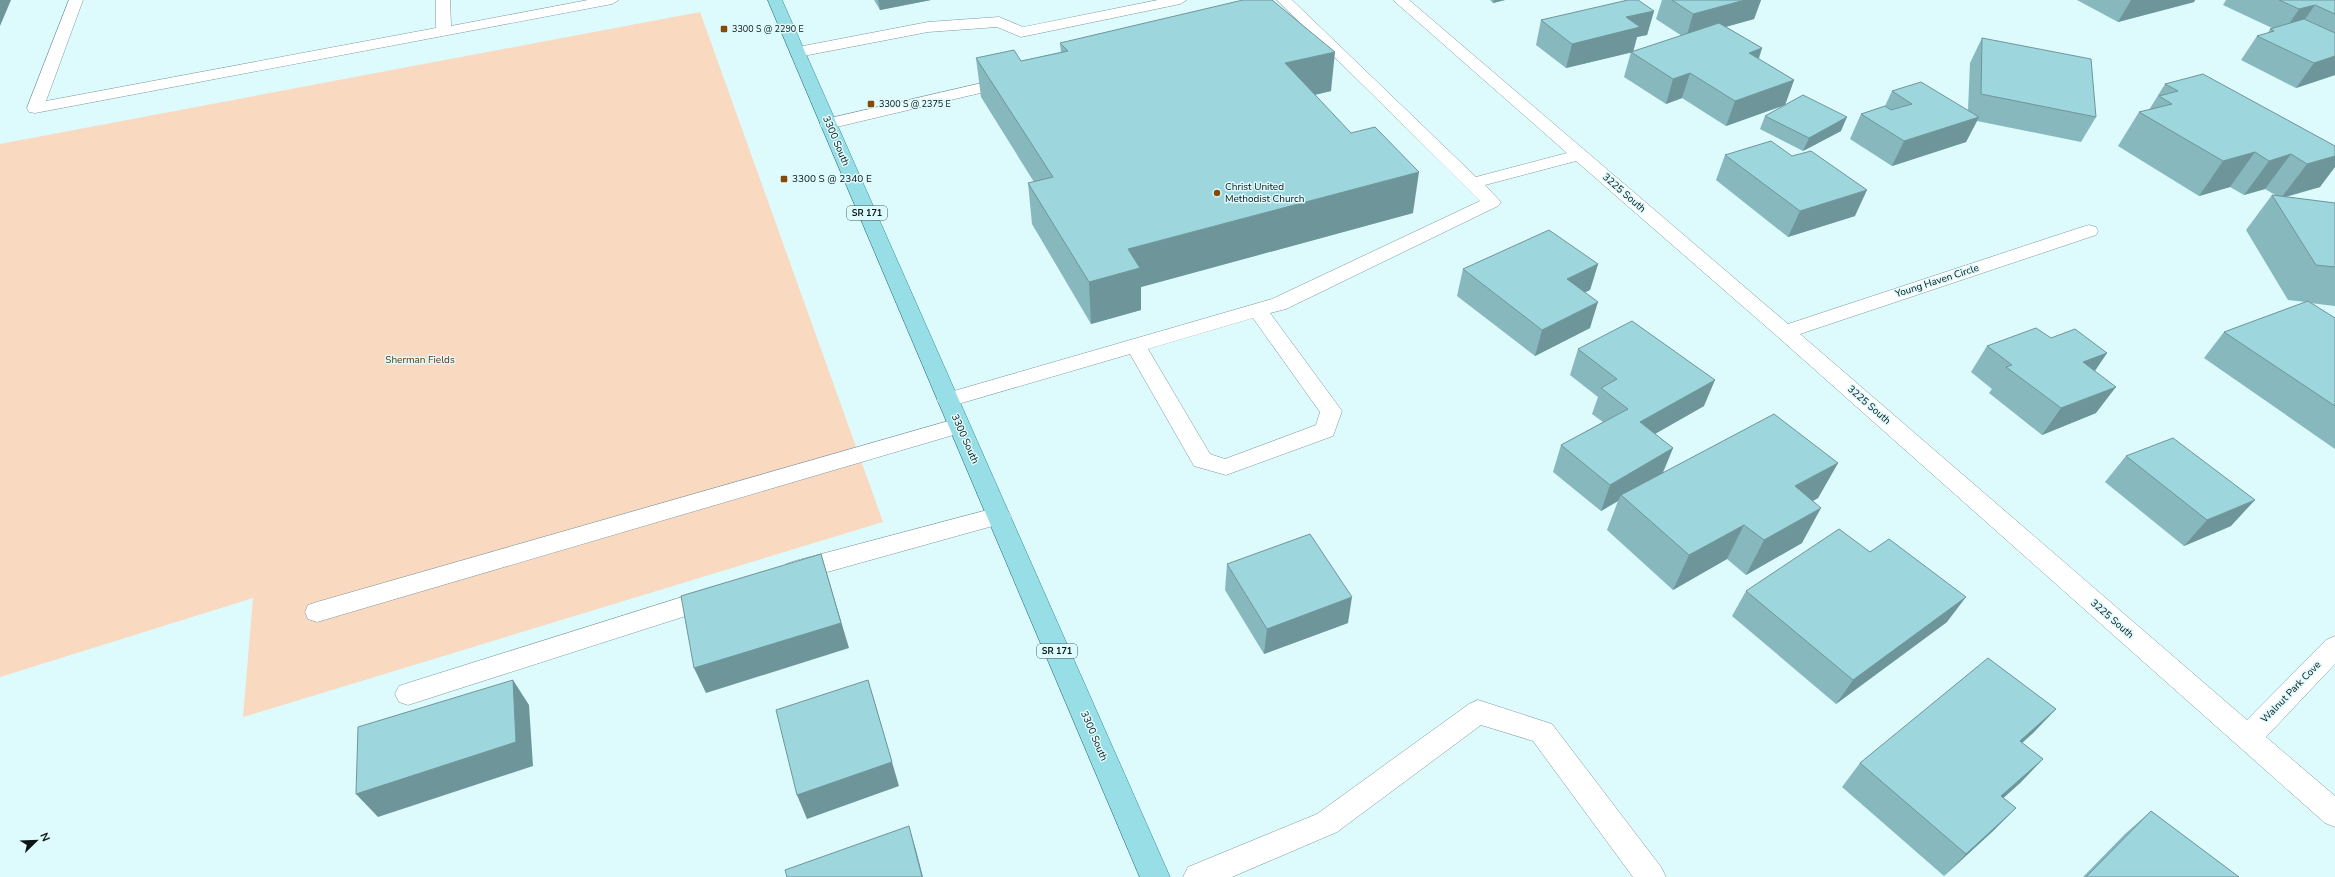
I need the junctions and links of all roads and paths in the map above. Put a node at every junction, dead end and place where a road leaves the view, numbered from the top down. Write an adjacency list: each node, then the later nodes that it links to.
1 (76, 0): 10 (street)
2 (443, 0): 10 (street)
3 (612, 0): 10 (street)
4 (775, 0): 11 (main road, 3300 South / SR 171)
5 (1180, 0): 11 (street)
6 (1284, 0): 8 (street)
7 (1400, 0): 14 (street, 3225 South)
8 (1296, 12): 9 (street); 15 (street)
9 (1278, 17)
10 (444, 31)
11 (798, 52): 13 (main road, 3300 South / SR 171)
12 (1020, 79): 13 (street)
13 (828, 124): 20 (main road, 3300 South / SR 171)
14 (1580, 155): 15 (street); 18 (street, 3225 South)
15 (1472, 183): 17 (street)
16 (2089, 231): 18 (street, Young Haven Circle)
17 (1257, 309): 19 (street); 19 (street)
18 (1785, 332): 28 (street, 3225 South)
19 (1135, 345): 20 (street)
20 (948, 400): 21 (main road, 3300 South / SR 171)
21 (959, 426): 22 (main road, 3300 South / SR 171); 25 (street)
22 (999, 516): 23 (street); 30 (main road, 3300 South / SR 171)
23 (771, 579)
24 (733, 591): 27 (street)
25 (317, 612)
26 (2335, 647): 28 (street, Walnut Park Cove)
27 (408, 694)
28 (2248, 738): 29 (street, 3225 South)
29 (2335, 814)
30 (1155, 877)
31 (1198, 877): 32 (street)
32 (1651, 877)

